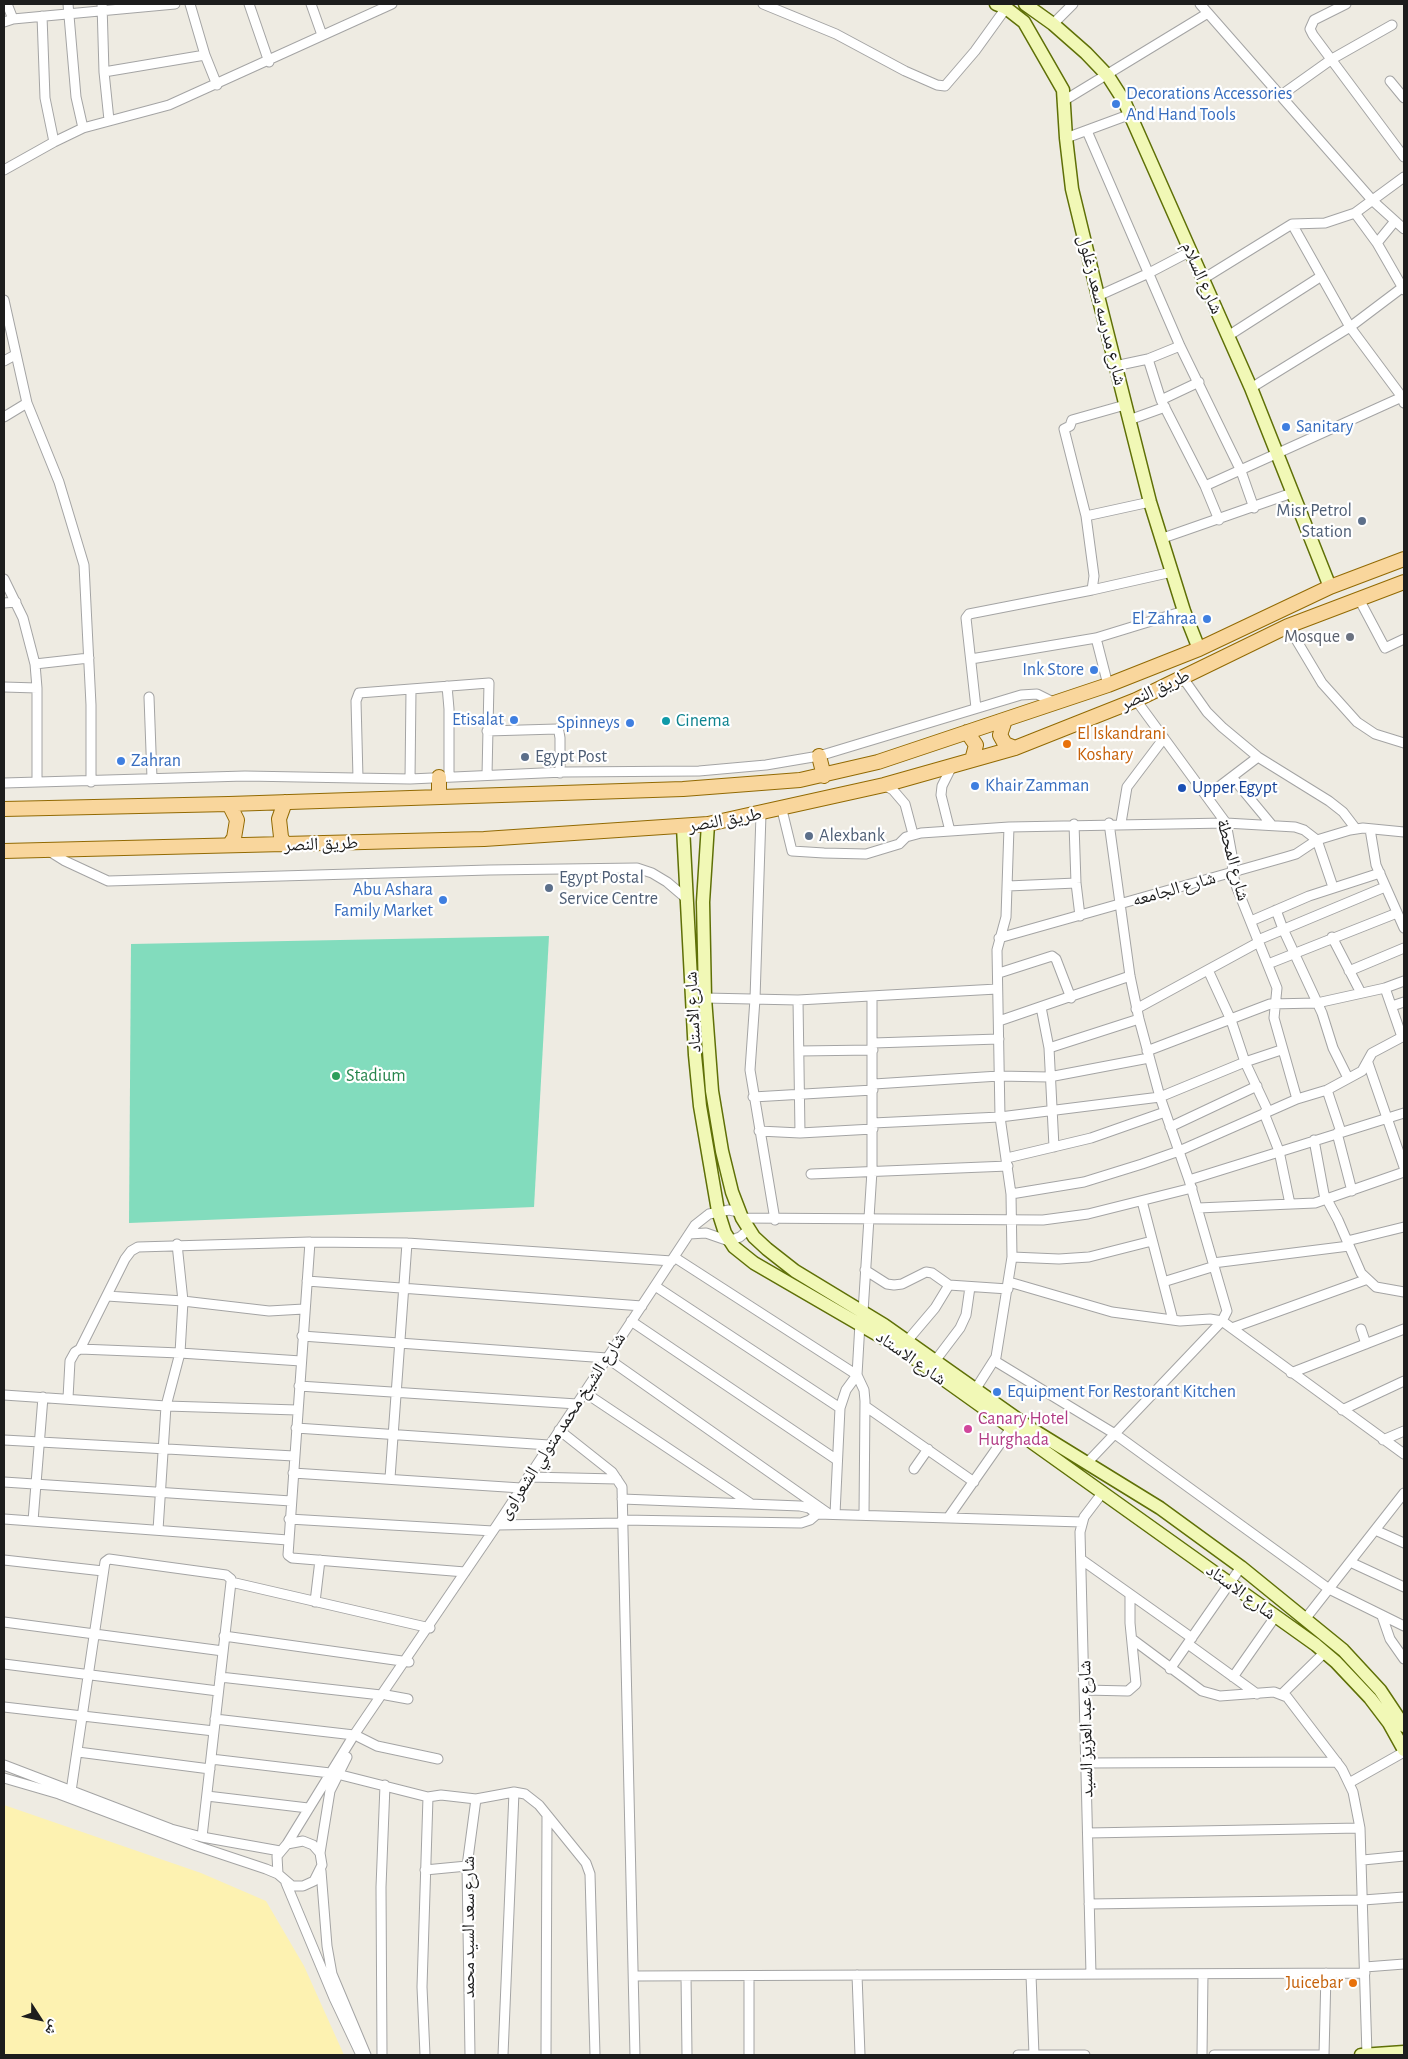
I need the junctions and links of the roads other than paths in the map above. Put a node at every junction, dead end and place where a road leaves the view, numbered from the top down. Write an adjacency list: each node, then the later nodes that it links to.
1 (8, 4): 18 (street)
2 (169, 4): 13 (street)
3 (190, 4): 23 (street)
4 (249, 4): 25 (street)
5 (311, 4): 22 (street)
6 (392, 4): 15 (street)
7 (763, 4): 12 (street)
8 (1025, 4): 20 (main road, شارع السلام)
9 (1073, 4): 20 (street)
10 (1200, 4): 16 (street)
11 (1346, 4): 24 (street)
12 (1001, 6): 32 (main road)
13 (102, 7): 14 (street); 26 (street)
14 (69, 8): 17 (street); 35 (street)
15 (375, 8): 22 (street)
16 (1208, 13): 27 (street); 30 (street)
17 (42, 16): 18 (street); 38 (street)
18 (13, 19): 19 (street)
19 (4, 22)
20 (1053, 24): 27 (main road, شارع السلام)
21 (1392, 25): 24 (street)
22 (322, 35): 25 (street)
23 (205, 55): 26 (street); 29 (street)
24 (1332, 59): 30 (street); 39 (street)
25 (269, 62): 29 (street)
26 (104, 72): 34 (street)
27 (1108, 76): 32 (street); 33 (main road, شارع السلام)
28 (1390, 81): 31 (street)
29 (217, 85): 34 (street)
30 (1280, 96): 42 (street)
31 (1404, 98)
32 (1065, 100): 37 (main road, شارع مدرسه سعد زغلول)
33 (1131, 114): 36 (street); 48 (main road, شارع السلام)
34 (109, 120): 35 (street)
35 (82, 128): 38 (street)
36 (1088, 131): 37 (street); 49 (street)
37 (1066, 138): 53 (main road, شارع مدرسه سعد زغلول)
38 (54, 142): 40 (street)
39 (1404, 157)
40 (4, 170)
41 (1404, 177): 42 (street)
42 (1373, 201): 43 (street); 44 (street)
43 (1355, 213): 45 (street); 47 (street)
44 (1395, 221): 46 (street); 47 (street)
45 (1292, 224): 50 (street); 51 (street)
46 (1404, 228)
47 (1377, 243): 52 (street)
48 (1191, 251): 49 (street); 51 (main road, شارع السلام)
49 (1149, 274): 53 (street); 57 (street)
50 (1320, 277): 55 (street); 56 (street)
51 (1203, 279): 56 (main road, شارع السلام)
52 (1403, 289): 55 (street)
53 (1098, 296): 61 (main road, شارع مدرسه سعد زغلول)
54 (4, 300): 58 (street)
55 (1350, 327): 63 (street); 64 (street)
56 (1228, 336): 63 (main road, شارع السلام)
57 (1180, 346): 59 (street); 62 (street)
58 (14, 355): 60 (street); 65 (street)
59 (1148, 359): 61 (street); 66 (street)
60 (4, 361)
61 (1115, 366): 67 (main road, شارع مدرسه سعد زغلول)
62 (1199, 382): 66 (street); 71 (street)
63 (1251, 388): 70 (main road, شارع السلام)
64 (1403, 400): 70 (street)
65 (27, 403): 68 (street); 93 (street)
66 (1163, 403): 69 (street); 72 (street)
67 (1125, 405): 69 (main road, شارع مدرسه سعد زغلول); 76 (street)
68 (4, 417)
69 (1129, 420): 74 (main road, شارع مدرسه سعد زغلول)
70 (1276, 453): 71 (street); 73 (main road, شارع السلام)
71 (1241, 471): 72 (street); 75 (street)
72 (1205, 486): 77 (street)
73 (1292, 493): 75 (street); 83 (main road, شارع السلام)
74 (1150, 502): 76 (street); 78 (main road, شارع مدرسه سعد زغلول)
75 (1254, 508): 77 (street)
76 (1086, 516): 84 (street)
77 (1219, 520): 78 (street)
78 (1163, 538): 80 (main road, شارع مدرسه سعد زغلول)
79 (1404, 559): 83 (main road, طريق النصر)
80 (1172, 572): 84 (street); 88 (main road, شارع مدرسه سعد زغلول)
81 (4, 579): 86 (street)
82 (1404, 582): 85 (main road, طريق النصر)
83 (1330, 587): 92 (main road, طريق النصر)
84 (1092, 590): 94 (street)
85 (1359, 599): 89 (main road, طريق النصر); 91 (street)
86 (16, 602): 87 (street); 95 (street)
87 (4, 603)
88 (1184, 611): 90 (street); 92 (main road, شارع مدرسه سعد زغلول)
89 (1288, 626): 96 (main road, طريق النصر); 110 (street)
90 (1096, 638): 94 (street); 97 (street)
91 (1404, 639)
92 (1199, 649): 97 (main road, طريق النصر)
93 (89, 658): 95 (street); 125 (street)
94 (970, 659): 105 (street)
95 (35, 664): 100 (street)
96 (1182, 678): 103 (main road, طريق النصر); 113 (street)
97 (1108, 685): 104 (main road, طريق النصر)
98 (447, 686): 101 (street); 107 (street); 119 (street)
99 (4, 687): 100 (street)
100 (37, 688): 124 (street)
101 (412, 690): 122 (street); 123 (street)
102 (149, 697): 121 (street)
103 (1136, 700): 109 (street, شارع المحطة); 111 (main road, طريق النصر)
104 (1055, 703): 105 (street); 106 (main road, طريق النصر)
105 (976, 708): 112 (street)
106 (1005, 720): 108 (main road, طريق النصر); 111 (main road)
107 (488, 731): 116 (street); 117 (street)
108 (967, 732): 114 (main road); 118 (main road, طريق النصر)
109 (1164, 738): 129 (street, شارع المحطة); 136 (street)
110 (1404, 743)
111 (1015, 748): 114 (main road, طريق النصر)
112 (819, 756): 116 (street); 118 (main road)
113 (1258, 757): 120 (street); 143 (street)
114 (972, 760): 115 (main road, طريق النصر)
115 (952, 766): 127 (main road, طريق النصر); 145 (street)
116 (560, 772): 117 (street)
117 (487, 775): 119 (street)
118 (824, 776): 128 (main road, طريق النصر)
119 (444, 777): 123 (street); 128 (main road)
120 (1232, 777): 129 (street); 140 (street)
121 (152, 778): 122 (street); 125 (street)
122 (358, 778): 123 (street)
123 (410, 779)
124 (37, 782): 125 (street); 126 (street)
125 (91, 782)
126 (4, 783)
127 (884, 785): 133 (main road, طريق النصر); 147 (street)
128 (439, 796): 130 (main road, طريق النصر)
129 (1208, 796): 137 (street, شارع المحطة)
130 (285, 802): 131 (main road, طريق النصر); 150 (main road)
131 (229, 804): 132 (main road, طريق النصر); 149 (main road)
132 (4, 809)
133 (782, 810): 134 (main road, طريق النصر); 147 (street)
134 (761, 814): 138 (main road, طريق النصر); 184 (street)
135 (1110, 823): 136 (street); 139 (street); 160 (street)
136 (1121, 823): 137 (street)
137 (1226, 823): 140 (street); 153 (street, شارع المحطة)
138 (708, 824): 141 (main road, طريق النصر); 182 (main road, شارع الاستاد)
139 (1074, 824): 142 (street); 155 (street)
140 (1271, 824): 148 (street)
141 (683, 827): 150 (main road, طريق النصر); 159 (main road, شارع الاستاد)
142 (1009, 827): 145 (street); 156 (street)
143 (1356, 829): 144 (street, شارع الجامعه); 148 (street, شارع الجامعه)
144 (1370, 829): 146 (street, شارع الجامعه); 154 (street)
145 (950, 831): 147 (street)
146 (1404, 832)
147 (913, 834)
148 (1317, 840): 153 (street, شارع الجامعه); 157 (street)
149 (229, 845): 150 (main road, طريق النصر); 152 (main road, طريق النصر)
150 (285, 845)
151 (4, 851): 152 (main road, طريق النصر)
152 (49, 851): 159 (street)
153 (1232, 872): 160 (street, شارع الجامعه); 164 (street, شارع المحطة)
154 (1380, 873): 157 (street); 158 (street)
155 (1076, 883): 156 (street); 163 (street)
156 (1008, 886): 168 (street)
157 (1333, 887): 161 (street)
158 (1385, 887): 162 (street); 166 (street)
159 (687, 899): 241 (main road, شارع الاستاد)
160 (1121, 905): 163 (street, شارع الجامعه); 176 (street)
161 (1276, 910): 164 (street); 166 (street)
162 (1397, 912): 165 (street); 167 (street)
163 (1080, 916): 168 (street, شارع الجامعه)
164 (1251, 921): 169 (street, شارع المحطة)
165 (1404, 928)
166 (1283, 929): 169 (street); 171 (street)
167 (1332, 937): 171 (street); 174 (street)
168 (999, 938): 175 (street)
169 (1259, 941): 172 (street, شارع المحطة); 173 (street)
170 (1404, 948): 174 (street)
171 (1294, 955): 172 (street); 188 (street)
172 (1268, 964): 187 (street, شارع المحطة)
173 (1208, 970): 191 (street); 193 (street)
174 (1349, 971): 180 (street)
175 (999, 973): 179 (street); 183 (street)
176 (1130, 976): 183 (street); 191 (street)
177 (1404, 981): 178 (street)
178 (1385, 988): 180 (street); 189 (street)
179 (997, 989): 181 (street); 194 (street)
180 (1360, 993): 188 (street)
181 (872, 996): 185 (street); 197 (street)
182 (705, 998): 184 (street); 242 (main road, شارع الاستاد)
183 (1071, 998): 190 (street)
184 (755, 999): 185 (street); 211 (street)
185 (798, 1000): 200 (street)
186 (1404, 1002): 189 (street)
187 (1277, 1003): 188 (street); 193 (street); 199 (street, شارع المحطة)
188 (1318, 1003): 206 (street)
189 (1392, 1006): 195 (street)
190 (1041, 1007): 194 (street); 198 (street)
191 (1136, 1009): 192 (street)
192 (1138, 1019): 198 (street); 201 (street)
193 (1231, 1020): 201 (street); 202 (street)
194 (999, 1021): 196 (street)
195 (1403, 1037): 203 (street)
196 (999, 1039): 197 (street); 204 (street)
197 (873, 1047): 200 (street); 208 (street)
198 (1049, 1048): 205 (street)
199 (1282, 1050): 202 (street); 213 (street, شارع المحطة)
200 (799, 1051): 210 (street)
201 (1148, 1055): 205 (street); 212 (street)
202 (1245, 1062): 207 (street); 212 (street)
203 (1368, 1063): 206 (street); 219 (street)
204 (999, 1076): 205 (street); 208 (street); 218 (street)
205 (1050, 1077): 214 (street)
206 (1348, 1078): 209 (street)
207 (1257, 1086): 216 (street); 221 (street)
208 (873, 1087): 210 (street); 220 (street)
209 (1327, 1090): 213 (street); 223 (street)
210 (800, 1093): 211 (street); 224 (street)
211 (753, 1097): 222 (street)
212 (1160, 1097): 214 (street); 215 (street)
213 (1297, 1099): 216 (street)
214 (1051, 1111): 218 (street); 226 (street)
215 (1165, 1112): 221 (street); 226 (street)
216 (1266, 1112): 227 (street); 228 (street)
217 (1404, 1113): 219 (street)
218 (1000, 1117): 220 (street); 229 (street)
219 (1386, 1119): 223 (street); 230 (street)
220 (873, 1126): 224 (street); 231 (street)
221 (1170, 1127): 227 (street)
222 (759, 1131): 224 (street); 244 (street)
223 (1339, 1132): 225 (street); 235 (street)
224 (800, 1133)
225 (1314, 1140): 228 (street); 238 (street)
226 (1054, 1147): 229 (street)
227 (1178, 1151): 234 (street); 236 (street)
228 (1279, 1151): 234 (street); 239 (street)
229 (1008, 1162): 231 (street); 236 (street)
230 (1404, 1166)
231 (872, 1171): 233 (street); 243 (street)
232 (1404, 1172): 235 (street)
233 (811, 1174)
234 (1191, 1184): 237 (street); 240 (street)
235 (1352, 1191): 238 (street)
236 (1011, 1194): 245 (street)
237 (1142, 1201): 245 (street); 250 (street)
238 (1326, 1201): 239 (street); 253 (street)
239 (1290, 1204): 240 (street)
240 (1198, 1208): 257 (street)
241 (718, 1211): 242 (street); 248 (street, شارع الشيخ محمد متولي الشعراوى); 249 (main road, شارع الاستاد)
242 (741, 1215): 244 (street); 247 (main road, شارع الاستاد)
243 (869, 1218): 244 (street); 245 (street); 258 (street)
244 (775, 1220)
245 (1012, 1221): 255 (street)
246 (1404, 1226): 253 (street)
247 (749, 1230): 249 (street); 274 (main road, شارع الاستاد)
248 (690, 1234): 249 (street); 256 (street, شارع الشيخ محمد متولي الشعراوى)
249 (729, 1241): 274 (main road, شارع الاستاد)
250 (1152, 1241): 255 (street); 261 (street)
251 (310, 1242): 252 (street); 254 (street); 260 (street)
252 (407, 1243): 256 (street); 267 (street)
253 (1348, 1243): 257 (street); 259 (street)
254 (177, 1244): 270 (street); 271 (street)
255 (1012, 1257): 265 (street)
256 (673, 1259): 264 (street, شارع الشيخ محمد متولي الشعراوى); 292 (street)
257 (1214, 1265): 261 (street); 277 (street)
258 (865, 1270): 263 (street); 274 (street)
259 (1365, 1280): 268 (street); 278 (street)
260 (307, 1281): 267 (street); 273 (street)
261 (1163, 1282): 275 (street)
262 (1404, 1283): 268 (street)
263 (949, 1285): 266 (street); 282 (street)
264 (655, 1286): 272 (street, شارع الشيخ محمد متولي الشعراوى); 304 (street)
265 (1008, 1286): 266 (street); 275 (street); 290 (street)
266 (970, 1287): 289 (street)
267 (403, 1288): 272 (street); 283 (street)
268 (1391, 1289): 269 (street)
269 (1404, 1292)
270 (107, 1296): 271 (street); 285 (street)
271 (183, 1301): 273 (street); 286 (street)
272 (642, 1306): 276 (street, شارع الشيخ محمد متولي الشعراوى)
273 (304, 1309): 281 (street)
274 (862, 1318): 282 (main road, شارع الاستاد); 292 (street); 308 (main road, شارع الاستاد)
275 (1173, 1320): 277 (street)
276 (631, 1321): 287 (street, شارع الشيخ محمد متولي الشعراوى); 321 (street)
277 (1222, 1321): 278 (street); 312 (street)
278 (1232, 1328): 291 (street)
279 (1361, 1329): 284 (street)
280 (1404, 1329): 284 (street)
281 (302, 1336): 283 (street); 288 (street)
282 (907, 1341): 289 (main road, شارع الاستاد)
283 (399, 1342): 287 (street); 296 (street)
284 (1366, 1344): 291 (street)
285 (80, 1349): 286 (street); 300 (street)
286 (180, 1353): 288 (street); 302 (street)
287 (607, 1358): 297 (street, شارع الشيخ محمد متولي الشعراوى); 340 (street)
288 (301, 1361): 294 (street)
289 (935, 1361): 295 (main road, شارع الاستاد)
290 (995, 1361): 295 (street); 312 (street)
291 (1291, 1373): 306 (street)
292 (857, 1376): 303 (street); 304 (street)
293 (1404, 1381): 306 (street)
294 (299, 1386): 296 (street); 305 (street)
295 (975, 1390): 322 (main road, شارع الاستاد)
296 (396, 1392): 301 (street); 311 (street)
297 (584, 1392): 301 (street, شارع الشيخ محمد متولي الشعراوى); 337 (street)
298 (4, 1395): 299 (street)
299 (44, 1397): 300 (street); 315 (street)
300 (68, 1398): 302 (street)
301 (577, 1404): 309 (street, شارع الشيخ محمد متولي الشعراوى)
302 (166, 1406): 305 (street); 318 (street)
303 (865, 1406): 317 (street); 341 (street)
304 (840, 1408): 321 (street)
305 (297, 1410): 307 (street)
306 (1342, 1410): 314 (street)
307 (296, 1428): 311 (street); 320 (street)
308 (1011, 1428): 329 (street); 332 (main road, شارع الاستاد)
309 (559, 1430): 316 (street, شارع الشيخ محمد متولي الشعراوى); 327 (street)
310 (1404, 1431): 314 (street)
311 (392, 1434): 316 (street); 326 (street)
312 (1115, 1434): 322 (street); 363 (street)
313 (4, 1440): 315 (street)
314 (1383, 1440): 319 (street)
315 (39, 1442): 318 (street); 330 (street)
316 (550, 1445): 325 (street, شارع الشيخ محمد متولي الشعراوى)
317 (928, 1449): 323 (street); 329 (street)
318 (163, 1450): 320 (street); 333 (street)
319 (1404, 1454)
320 (294, 1456): 324 (street)
321 (837, 1460): 340 (street)
322 (1087, 1463): 357 (main road, شارع الاستاد)
323 (914, 1469)
324 (293, 1472): 326 (street); 336 (street)
325 (528, 1477): 327 (street); 331 (street, شارع الشيخ محمد متولي الشعراوى)
326 (390, 1478): 331 (street)
327 (617, 1479): 335 (street)
328 (4, 1482): 330 (street)
329 (974, 1482): 342 (street)
330 (36, 1484): 333 (street); 345 (street)
331 (521, 1488): 348 (street, شارع الشيخ محمد متولي الشعراوى)
332 (1103, 1492): 347 (street); 361 (main road, شارع الاستاد)
333 (161, 1493): 336 (street); 349 (street)
334 (1404, 1493): 338 (street)
335 (622, 1499): 337 (street); 346 (street)
336 (291, 1501): 344 (street)
337 (750, 1503): 339 (street)
338 (1401, 1504): 350 (street)
339 (817, 1514): 340 (street); 346 (street)
340 (832, 1514): 341 (street)
341 (864, 1515): 342 (street)
342 (948, 1518): 347 (street)
343 (4, 1519): 345 (street)
344 (289, 1519): 348 (street); 351 (street)
345 (33, 1521): 349 (street)
346 (622, 1522): 348 (street); 439 (street)
347 (1082, 1522): 355 (street, شارع عبد العزيز السيد)
348 (495, 1528): 359 (street, شارع الشيخ محمد متولي الشعراوى)
349 (158, 1530): 351 (street)
350 (1375, 1530): 352 (street); 356 (street)
351 (288, 1540): 354 (street)
352 (1404, 1543)
353 (4, 1560): 358 (street)
354 (320, 1560): 359 (street); 365 (street)
355 (1082, 1560): 364 (street); 385 (street, شارع عبد العزيز السيد)
356 (1350, 1562): 362 (street); 363 (street)
357 (1241, 1567): 361 (street); 368 (main road, شارع الاستاد)
358 (103, 1571): 360 (street); 372 (street)
359 (465, 1572): 371 (street, شارع الشيخ محمد متولي الشعراوى)
360 (231, 1582): 365 (street); 373 (street)
361 (1230, 1583): 367 (main road, شارع الاستاد); 375 (street)
362 (1404, 1588)
363 (1329, 1589): 366 (street); 368 (street)
364 (1130, 1595): 374 (street); 375 (street)
365 (315, 1602): 371 (street)
366 (1382, 1616): 370 (street); 378 (street)
367 (1275, 1617): 377 (main road, شارع الاستاد); 384 (street)
368 (1306, 1618): 394 (main road, شارع الاستاد)
369 (4, 1622): 372 (street)
370 (1404, 1626)
371 (429, 1628): 379 (street, شارع الشيخ محمد متولي الشعراوى)
372 (94, 1634): 376 (street); 382 (street)
373 (224, 1636): 376 (street); 379 (street)
374 (1132, 1639): 381 (street); 385 (street)
375 (1190, 1641): 381 (street); 384 (street)
376 (223, 1651): 383 (street)
377 (1325, 1652): 388 (street); 397 (main road, شارع الاستاد)
378 (1404, 1659)
379 (407, 1661): 389 (street, شارع الشيخ محمد متولي الشعراوى)
380 (4, 1664): 382 (street)
381 (1170, 1669): 387 (street)
382 (88, 1675): 386 (street); 392 (street)
383 (220, 1677): 386 (street); 389 (street)
384 (1233, 1677): 387 (street)
385 (1085, 1690): 401 (street, شارع عبد العزيز السيد)
386 (218, 1691): 393 (street)
387 (1257, 1694): 388 (street)
388 (1282, 1694): 402 (street)
389 (383, 1695): 390 (street); 396 (street, شارع الشيخ محمد متولي الشعراوى)
390 (408, 1698)
391 (4, 1707): 392 (street)
392 (83, 1716): 395 (street); 398 (street)
393 (215, 1718): 395 (street); 396 (street)
394 (1404, 1726)
395 (214, 1731): 399 (street)
396 (357, 1736): 400 (street); 405 (street, شارع الشيخ محمد متولي الشعراوى)
397 (1404, 1751): 407 (street)
398 (78, 1752): 404 (street); 410 (street)
399 (210, 1759): 404 (street); 405 (street)
400 (438, 1759)
401 (1086, 1762): 402 (street); 417 (street, شارع عبد العزيز السيد)
402 (1337, 1762): 407 (street)
403 (4, 1765): 410 (street)
404 (210, 1769): 411 (street)
405 (334, 1774): 408 (street); 414 (street, شارع الشيخ محمد متولي الشعراوى); 421 (street, شارع الشيخ محمد متولي الشعراوى)
406 (4, 1778): 410 (street)
407 (1349, 1783): 416 (street)
408 (385, 1785): 412 (street); 445 (street)
409 (514, 1792): 413 (street); 415 (street); 448 (street)
410 (71, 1795): 418 (street); 427 (street)
411 (207, 1796): 414 (street); 418 (street)
412 (428, 1797): 413 (street); 425 (street)
413 (476, 1799): 424 (street, شارع سعد السيد محمد)
414 (308, 1808): 419 (street, شارع الشيخ محمد متولي الشعراوى)
415 (547, 1816): 449 (street); 450 (street)
416 (1360, 1828): 417 (street); 423 (street)
417 (1088, 1833): 431 (street, شارع عبد العزيز السيد)
418 (202, 1837): 420 (street)
419 (287, 1844): 420 (street); 421 (street)
420 (280, 1851): 427 (street)
421 (320, 1853): 426 (street)
422 (1404, 1856): 423 (street)
423 (1362, 1860): 430 (street)
424 (467, 1866): 425 (street); 447 (street, شارع سعد السيد محمد)
425 (425, 1870): 446 (street)
426 (321, 1871): 428 (street); 444 (street)
427 (278, 1874): 428 (street)
428 (286, 1883): 443 (street)
429 (1404, 1897): 430 (street)
430 (1363, 1900): 431 (street); 433 (street)
431 (1090, 1904): 435 (street, شارع عبد العزيز السيد)
432 (1404, 1964): 433 (street)
433 (1365, 1970): 434 (street); 463 (street)
434 (1326, 1973): 436 (street); 461 (street)
435 (1091, 1974): 436 (street); 438 (street)
436 (1203, 1974): 459 (street)
437 (857, 1975): 438 (street); 441 (street); 454 (street)
438 (1030, 1975): 457 (street)
439 (634, 1976): 440 (street); 451 (street)
440 (686, 1976): 441 (street); 452 (street)
441 (749, 1976): 453 (street)
442 (1404, 2052): 463 (main road)
443 (361, 2055)
444 (366, 2055)
445 (382, 2055)
446 (424, 2055)
447 (470, 2055)
448 (503, 2055)
449 (546, 2055)
450 (595, 2055)
451 (635, 2055)
452 (687, 2055)
453 (749, 2055)
454 (860, 2055)
455 (1018, 2055): 456 (street)
456 (1027, 2055): 457 (street)
457 (1034, 2055): 458 (street)
458 (1085, 2055)
459 (1202, 2055)
460 (1214, 2055): 461 (street)
461 (1324, 2055)
462 (1361, 2055): 463 (main road)
463 (1367, 2055)

